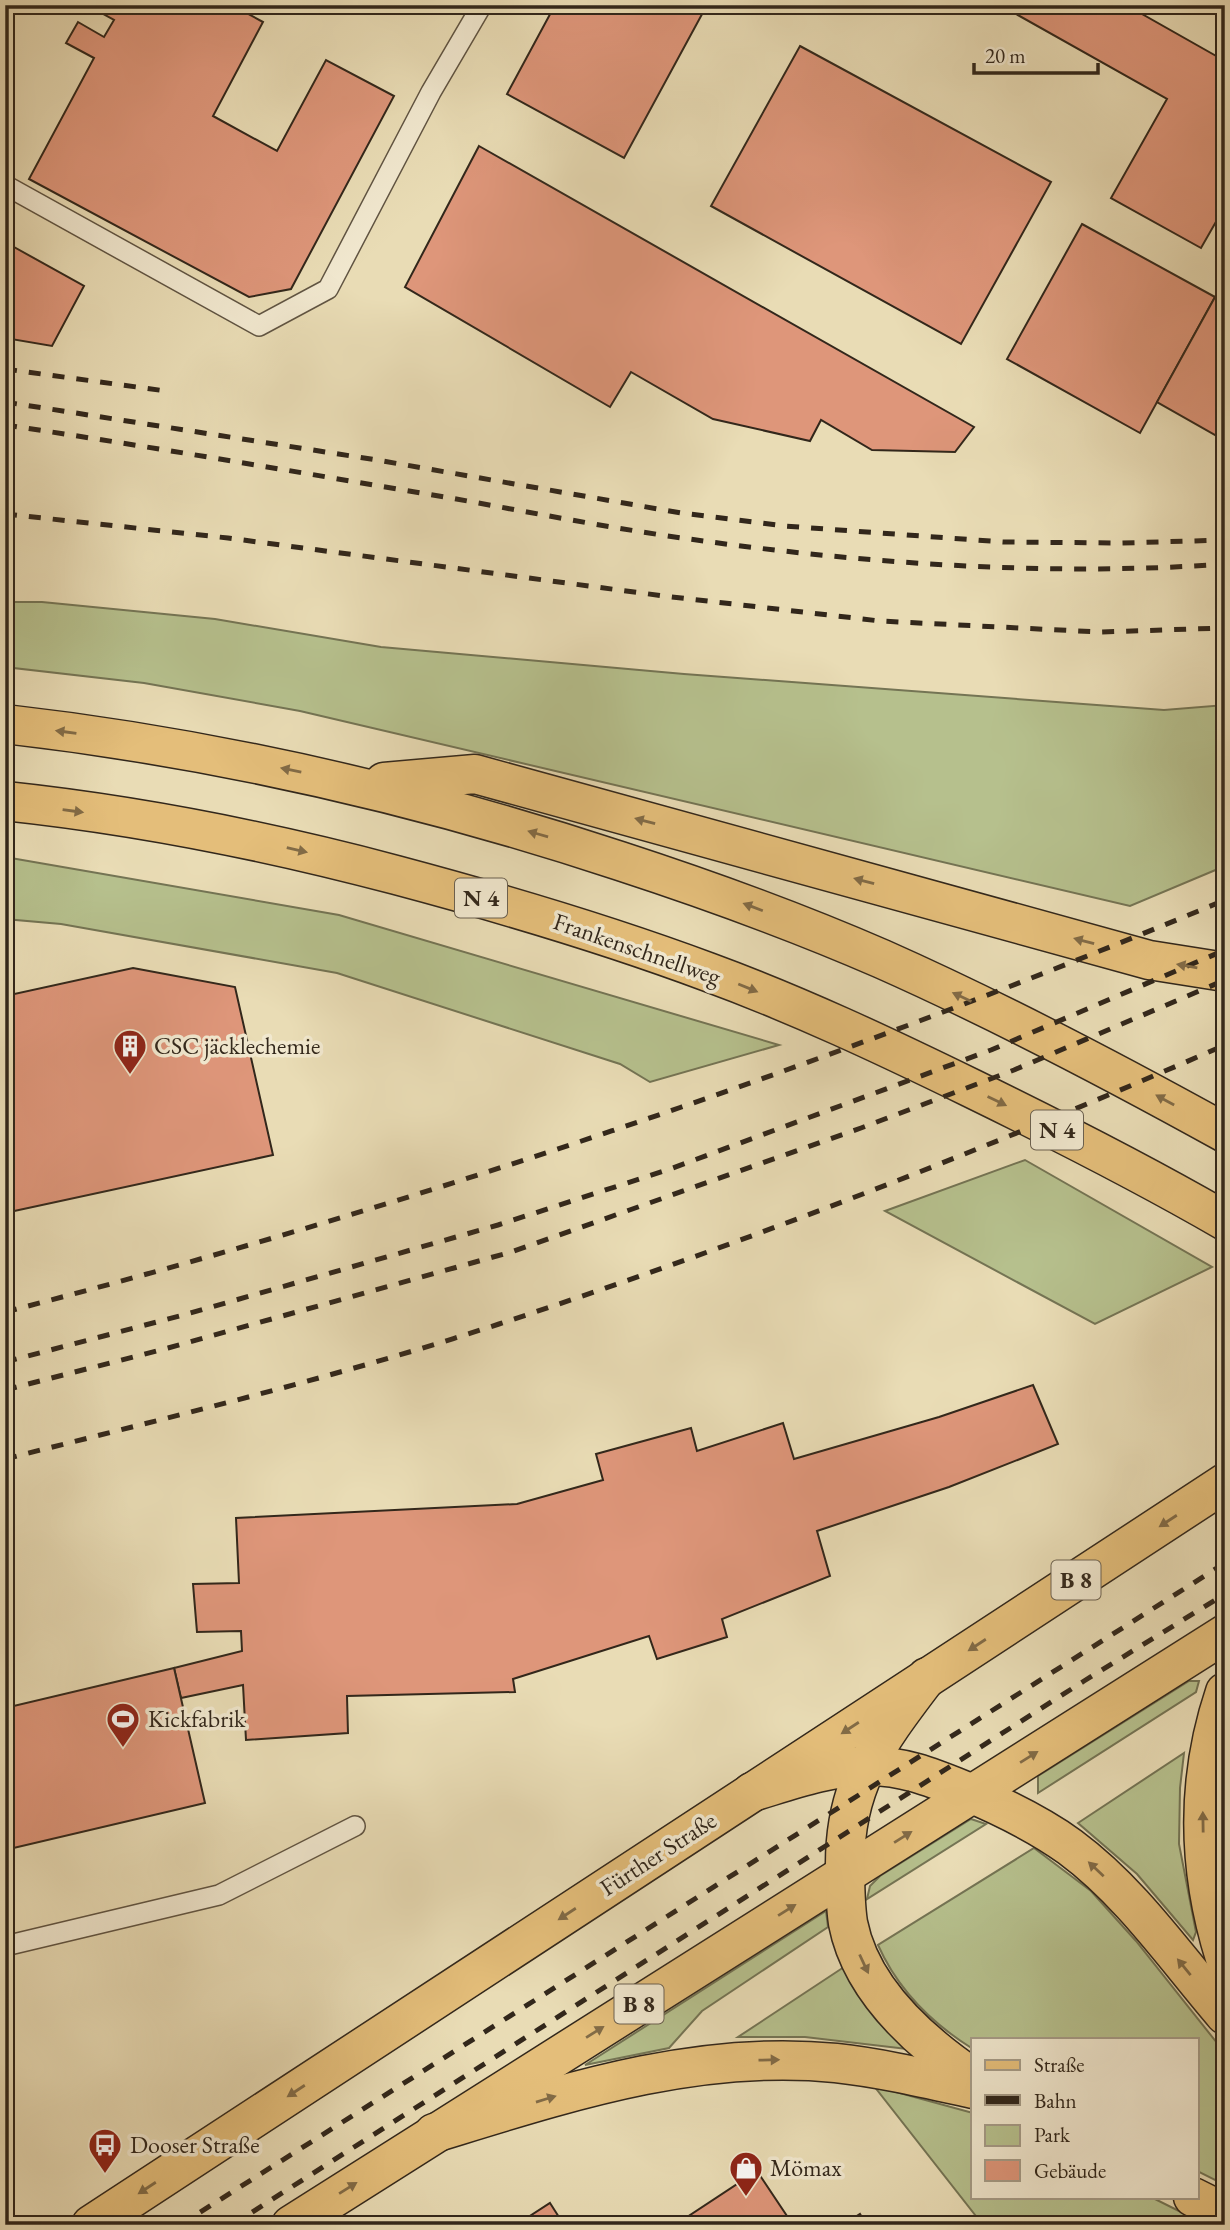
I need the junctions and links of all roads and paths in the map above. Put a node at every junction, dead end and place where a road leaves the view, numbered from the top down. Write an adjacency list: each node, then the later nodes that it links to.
1 (482, 5): 2 (lane)
2 (5, 185)
3 (5, 724): 4 (main road, one-way to 3)
4 (357, 784): 6 (main road, one-way to 4); 7 (main road, one-way to 4)
5 (5, 801): 8 (main road, Frankenschnellweg / N 4, one-way to 8)
6 (1225, 972)
7 (1225, 1133)
8 (1225, 1222)
9 (1225, 1483): 11 (main road, Fürther Straße / B 8, one-way to 11)
10 (1225, 1633): 15 (main road, B 8, one-way to 10)
11 (927, 1677): 13 (main road); 14 (main road, Fürther Straße / B 8, one-way to 14)
12 (1225, 1692): 19 (main road, one-way to 12)
13 (867, 1766): 14 (main road); 15 (main road); 17 (main road)
14 (752, 1791): 26 (main road, Fürther Straße / B 8, one-way to 26)
15 (972, 1794): 17 (main road, B 8, one-way to 15); 20 (main road, one-way to 15)
16 (355, 1826): 18 (lane)
17 (845, 1874): 21 (main road, one-way to 21); 23 (main road, B 8, one-way to 17)
18 (5, 1946)
19 (1225, 1958)
20 (1225, 2015)
21 (971, 2077)
22 (971, 2090): 23 (main road, one-way to 22)
23 (434, 2133): 27 (main road, B 8, one-way to 23)
24 (1196, 2198): 25 (main road)
25 (1225, 2213)
26 (92, 2225)
27 (290, 2225)

